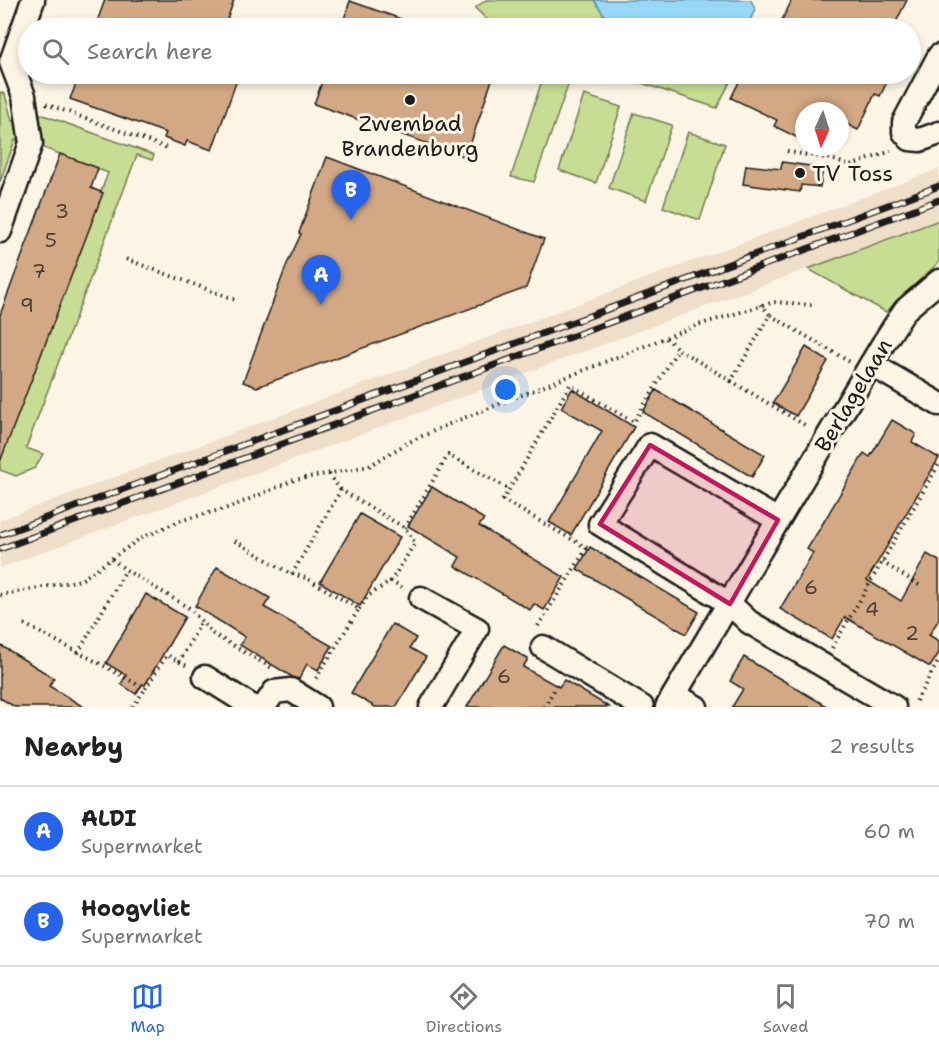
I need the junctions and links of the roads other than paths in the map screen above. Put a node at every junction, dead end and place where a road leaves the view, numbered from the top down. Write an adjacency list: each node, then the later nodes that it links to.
1 (33, 0): 2 (street)
2 (25, 18)
3 (18, 33): 5 (street)
4 (939, 56): 6 (street)
5 (6, 60): 7 (street)
6 (939, 133)
7 (0, 231)
8 (939, 280): 9 (street, Berlagelaan)
9 (869, 368): 10 (street); 11 (street, Berlagelaan)
10 (939, 404)
11 (778, 520): 13 (street, Berlagelaan); 13 (street)
12 (421, 598): 20 (street)
13 (730, 604): 17 (street, Berlagelaan); 23 (street)
14 (543, 647): 21 (street)
15 (205, 677): 18 (street)
16 (302, 699): 19 (street)
17 (671, 701): 22 (street)
18 (253, 707)
19 (264, 707)
20 (431, 707)
21 (642, 707)
22 (696, 707)
23 (894, 707)

